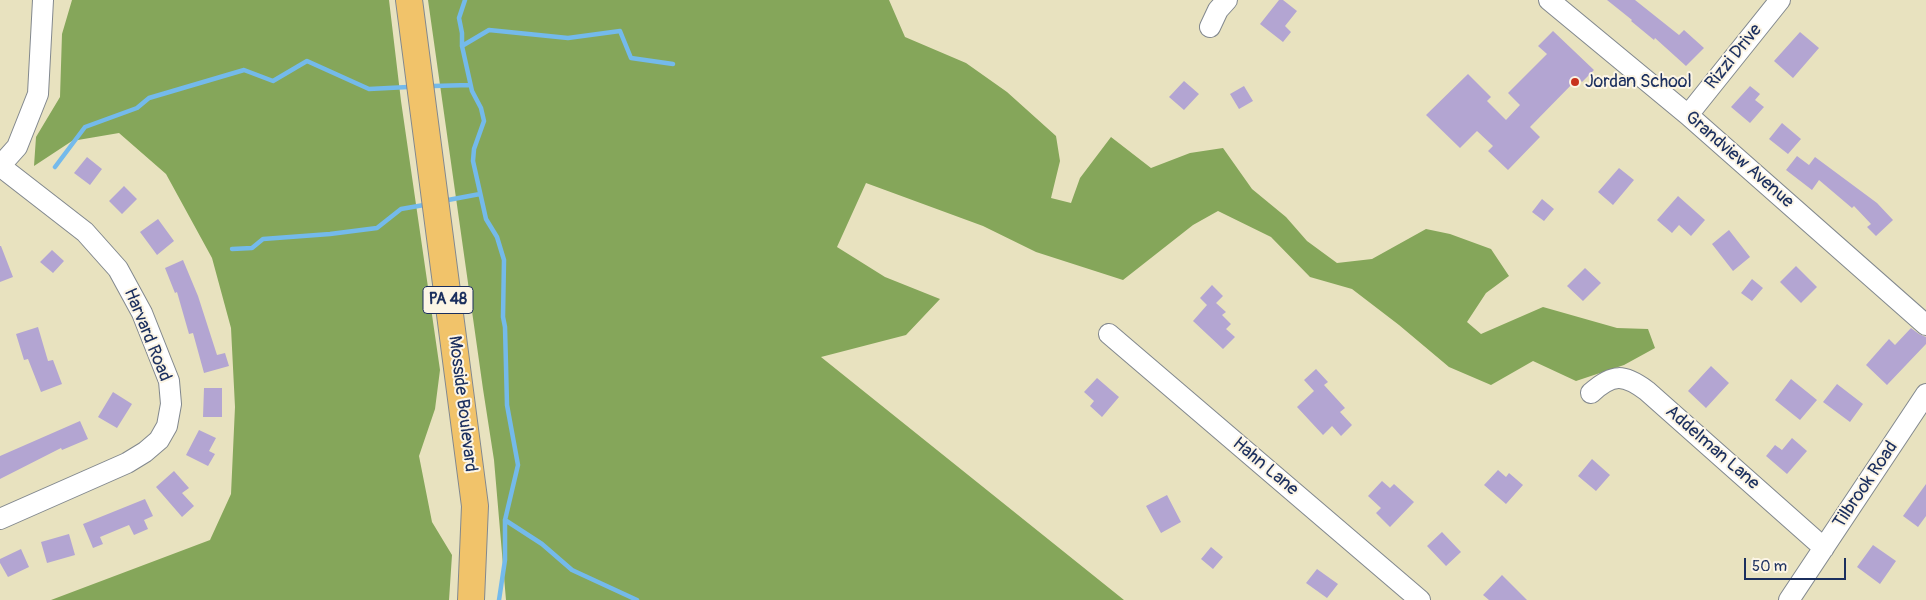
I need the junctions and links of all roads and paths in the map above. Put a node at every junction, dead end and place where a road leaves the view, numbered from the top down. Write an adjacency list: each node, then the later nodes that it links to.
1 (43, 0): 8 (street)
2 (409, 0): 15 (main road, Mosside Boulevard / PA 48)
3 (1227, 0): 6 (street)
4 (1549, 0): 7 (street, Grandview Avenue)
5 (1780, 0): 7 (street, Rizzi Drive)
6 (1210, 27)
7 (1688, 115): 9 (street, Grandview Avenue)
8 (0, 166): 13 (street, Harvard Road)
9 (1926, 325)
10 (1110, 334): 16 (street, Hahn Lane)
11 (1591, 393): 14 (street, Addelman Lane)
12 (1926, 394): 14 (street, Tilbrook Road)
13 (0, 519)
14 (1824, 548): 17 (street, Tilbrook Road)
15 (471, 600)
16 (1420, 600)
17 (1790, 600)

